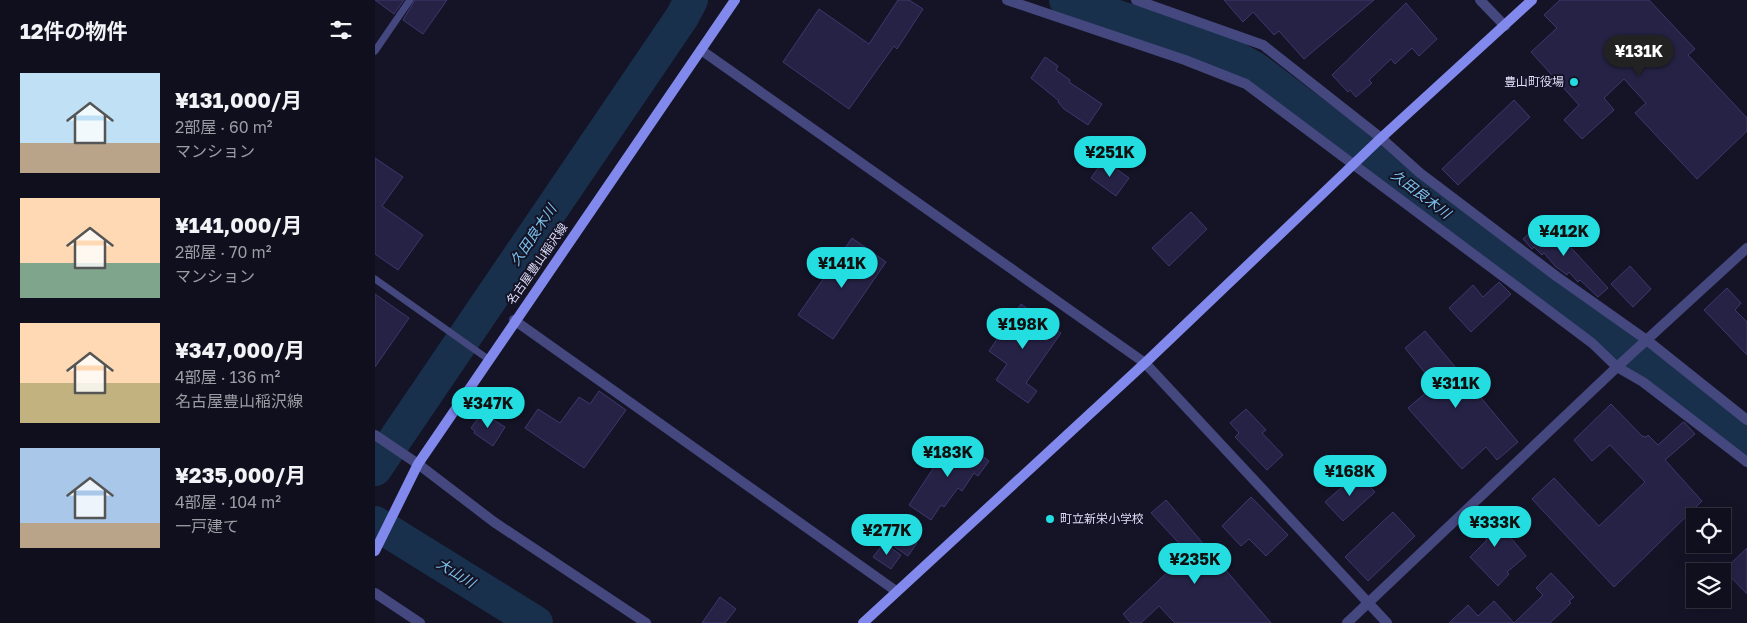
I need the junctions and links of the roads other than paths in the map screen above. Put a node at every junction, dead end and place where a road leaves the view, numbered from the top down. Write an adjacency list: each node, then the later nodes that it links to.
1 (410, 0): 9 (lane)
2 (735, 0): 8 (street, 名古屋豊山稲沢線)
3 (1007, 0): 11 (street)
4 (1136, 0): 10 (street)
5 (1480, 0): 7 (street)
6 (1532, 0): 7 (street)
7 (1505, 26): 10 (street)
8 (701, 50): 14 (street, 名古屋豊山稲沢線); 17 (street)
9 (375, 51)
10 (1380, 139): 11 (street); 15 (street)
11 (1354, 164): 17 (street); 18 (street)
12 (1747, 248): 15 (street)
13 (375, 279): 16 (lane)
14 (514, 320): 16 (street, 名古屋豊山稲沢線); 24 (street)
15 (1647, 341): 18 (street); 19 (street)
16 (488, 358): 22 (street, 名古屋豊山稲沢線)
17 (1145, 363): 24 (street); 26 (street)
18 (1617, 367): 21 (street); 26 (street)
19 (1747, 420)
20 (376, 436): 22 (street)
21 (1747, 462)
22 (418, 464): 23 (street, 名古屋豊山稲沢線); 28 (street)
23 (375, 551)
24 (896, 591): 29 (street)
25 (375, 593): 27 (street)
26 (1368, 603): 30 (street); 31 (street)
27 (420, 623)
28 (646, 623)
29 (863, 623)
30 (1347, 623)
31 (1387, 623)

